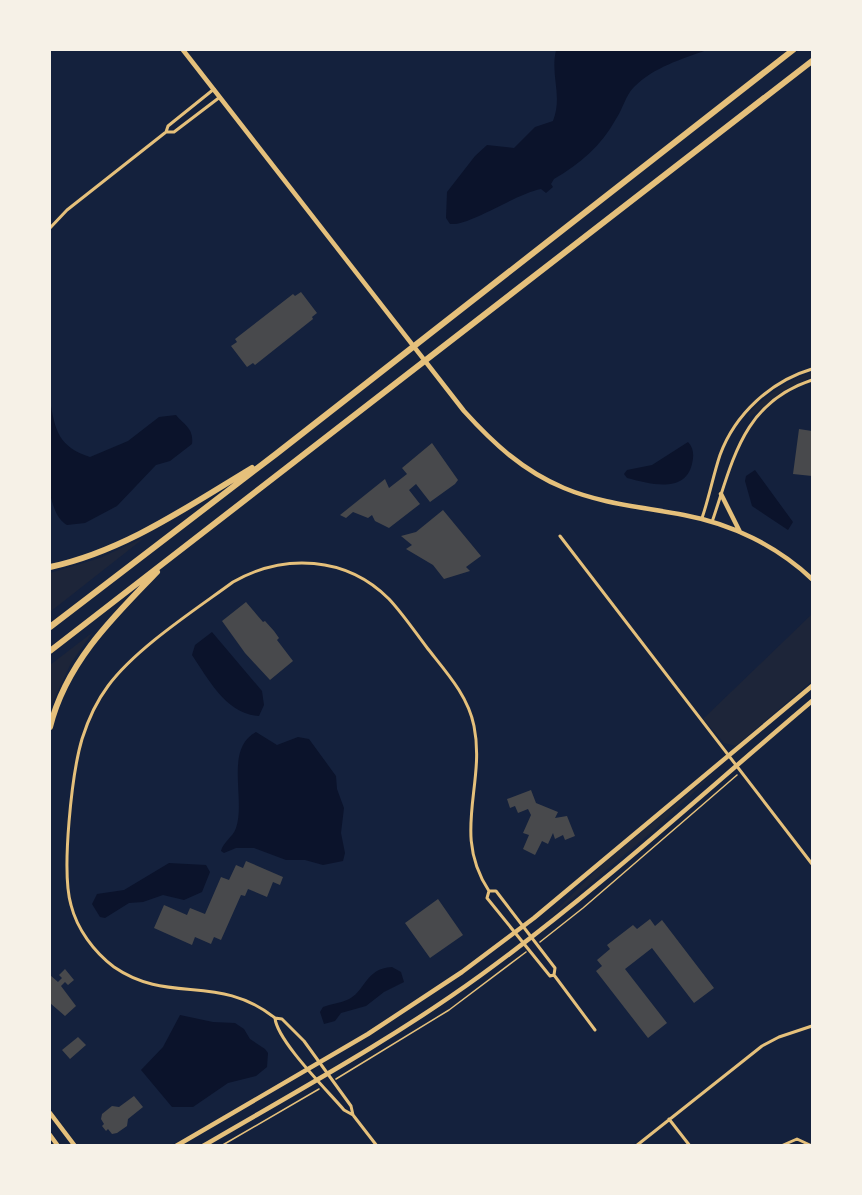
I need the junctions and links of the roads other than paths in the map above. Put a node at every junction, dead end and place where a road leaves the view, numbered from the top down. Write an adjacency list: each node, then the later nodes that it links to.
1 (183, 50): 4 (street)
2 (793, 50): 10 (highway)
3 (813, 61): 16 (highway)
4 (214, 89): 5 (street); 6 (street)
5 (220, 97): 6 (street); 12 (street)
6 (166, 132): 7 (street)
7 (50, 228)
8 (813, 369): 12 (street)
9 (813, 380): 11 (street)
10 (276, 454): 17 (highway); 19 (highway)
11 (721, 494): 13 (street); 14 (street)
12 (702, 519): 13 (street)
13 (712, 522): 14 (street)
14 (740, 531): 18 (street)
15 (560, 536): 24 (street)
16 (176, 553): 20 (highway); 23 (highway)
17 (50, 567)
18 (813, 579)
19 (50, 627)
20 (50, 651)
21 (813, 686): 24 (street)
22 (813, 701): 25 (street)
23 (50, 727)
24 (729, 756): 25 (street); 28 (street)
25 (736, 765): 26 (street); 30 (street)
26 (813, 864)
27 (489, 891): 28 (street); 29 (street); 33 (street)
28 (523, 926): 29 (street); 30 (street)
29 (514, 933): 31 (street); 36 (street)
30 (531, 937): 31 (street); 32 (street)
31 (523, 944): 32 (street); 38 (street)
32 (554, 975): 35 (street)
33 (275, 1018): 36 (street); 37 (street)
34 (813, 1026): 42 (street)
35 (596, 1030)
36 (318, 1063): 37 (street); 38 (street)
37 (308, 1068): 39 (street); 46 (street)
38 (326, 1073): 39 (street); 41 (street)
39 (317, 1079): 41 (street); 47 (street)
40 (50, 1113): 45 (street)
41 (353, 1115): 48 (street)
42 (669, 1119): 49 (street); 50 (street)
43 (50, 1135): 44 (street)
44 (57, 1146)
45 (75, 1146)
46 (176, 1146)
47 (203, 1146)
48 (377, 1146)
49 (636, 1146)
50 (690, 1146)
51 (782, 1146): 52 (street)
52 (812, 1146)

